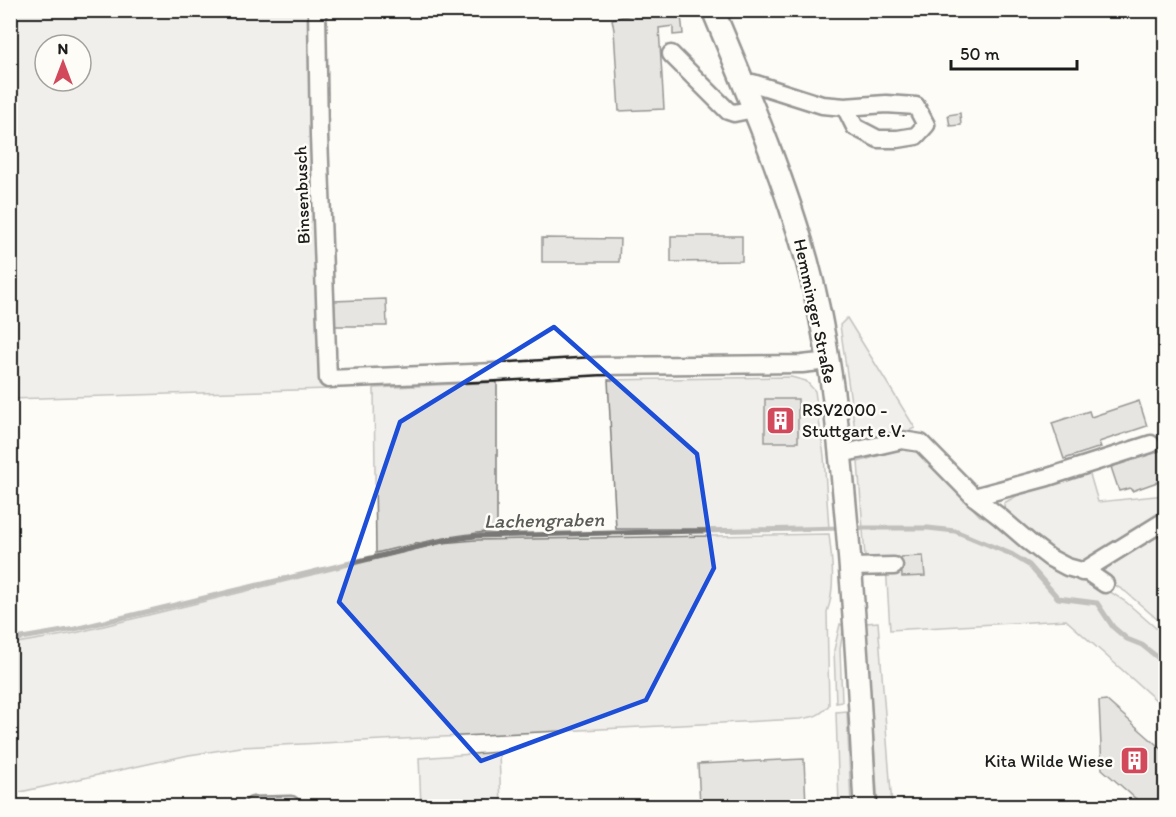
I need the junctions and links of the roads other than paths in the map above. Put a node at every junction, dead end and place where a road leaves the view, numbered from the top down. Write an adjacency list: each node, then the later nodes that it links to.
1 (317, 10): 7 (street, Binsenbusch)
2 (713, 10): 4 (main road, Hemminger Straße)
3 (671, 54): 6 (street)
4 (745, 85): 5 (street); 6 (main road, Hemminger Straße)
5 (845, 107)
6 (754, 109): 7 (main road, Hemminger Straße)
7 (829, 361): 9 (main road, Hemminger Straße)
8 (1151, 444): 10 (street)
9 (841, 454): 10 (street); 12 (main road, Hemminger Straße)
10 (974, 497): 14 (street)
11 (1166, 519): 14 (street)
12 (850, 559): 13 (street); 18 (main road, Hemminger Straße)
13 (894, 566)
14 (1082, 572): 15 (street)
15 (1105, 584)
16 (253, 807): 17 (street)
17 (291, 807)
18 (865, 807)

